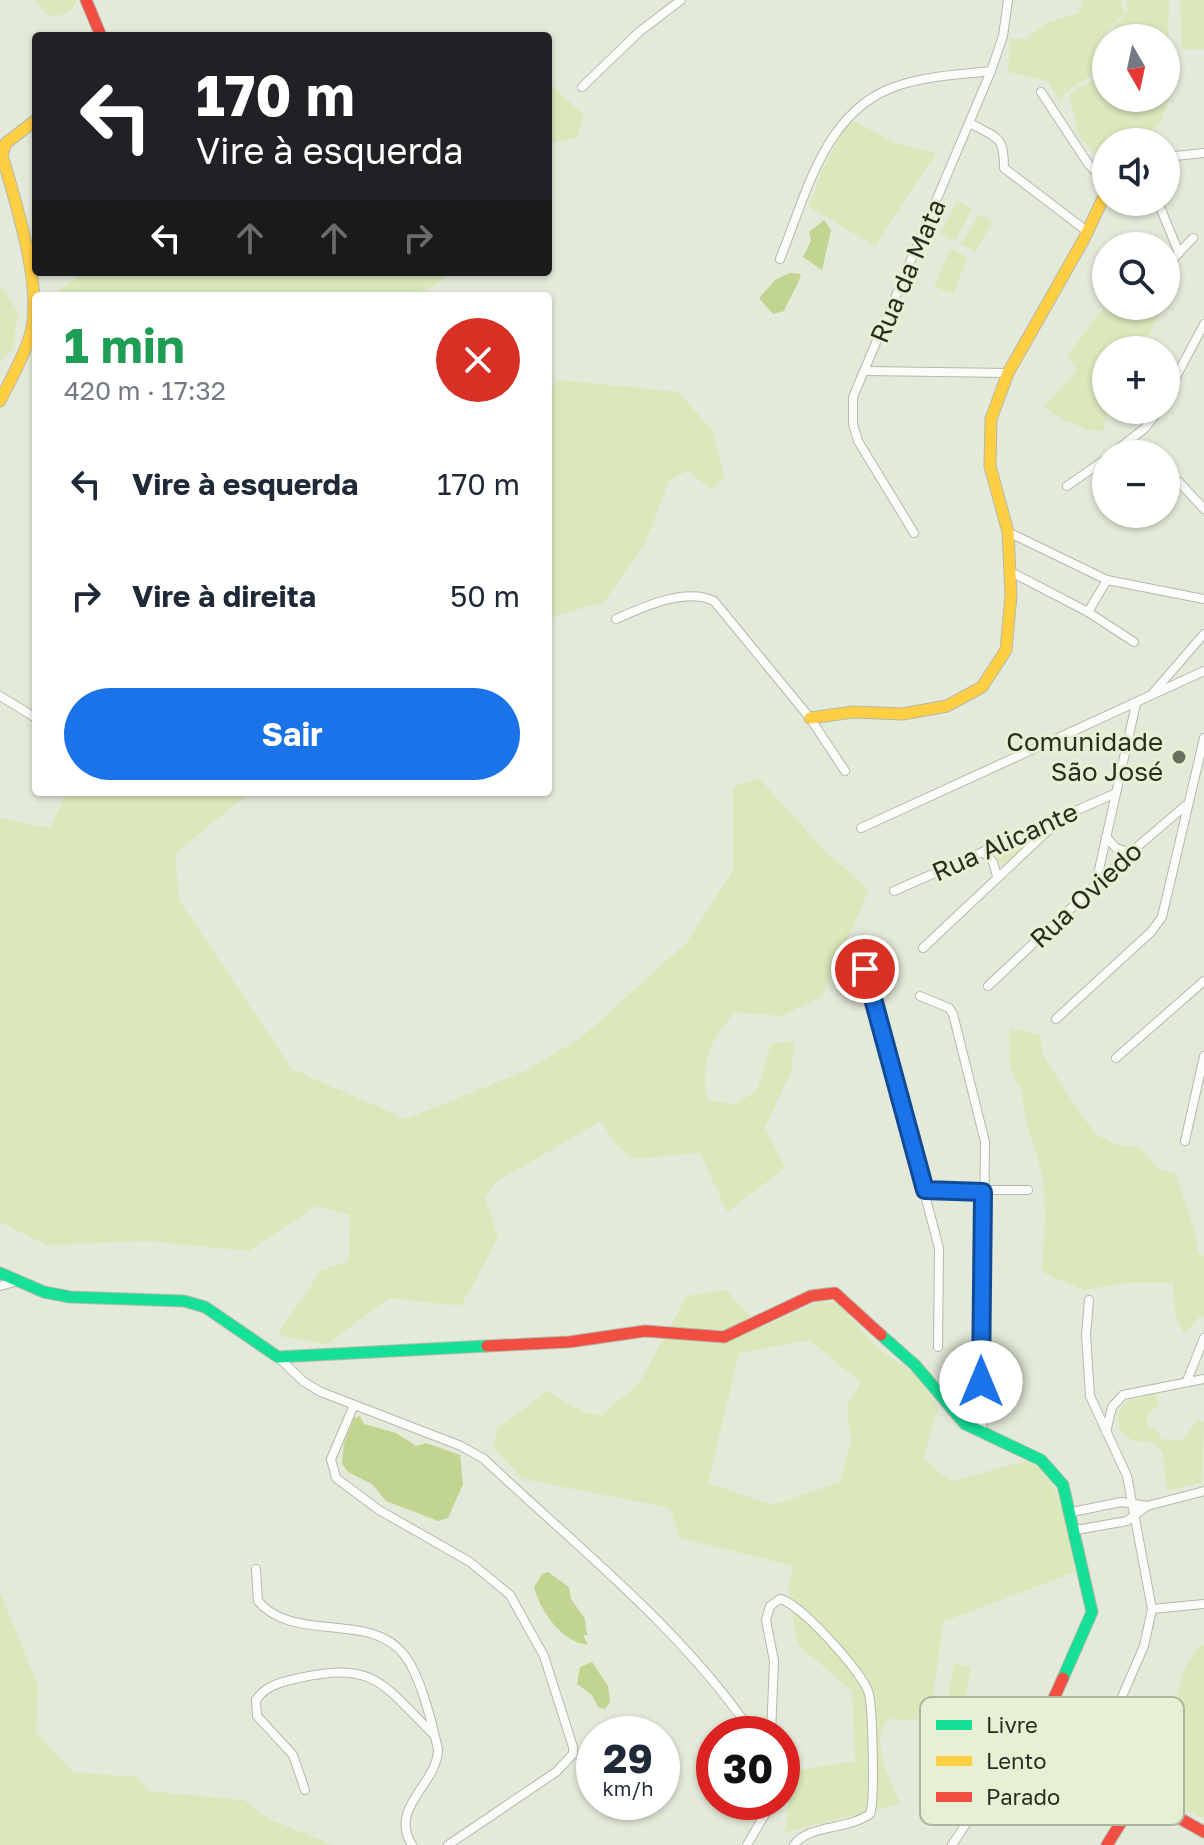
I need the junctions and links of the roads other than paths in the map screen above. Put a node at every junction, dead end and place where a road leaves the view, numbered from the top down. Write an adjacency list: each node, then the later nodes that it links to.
1 (86, 0): 4 (street)
2 (681, 0): 6 (street)
3 (1008, 0): 5 (street, Rua da Mata)
4 (99, 32)
5 (991, 71): 9 (street, Rua da Mata); 17 (street)
6 (582, 87)
7 (1041, 92): 12 (street)
8 (32, 123): 18 (street)
9 (970, 123): 14 (street); 22 (street, Rua da Mata)
10 (1204, 153): 11 (street)
11 (1180, 156)
12 (1092, 168)
13 (1095, 216): 14 (street)
14 (1088, 232): 23 (street)
15 (1193, 238): 16 (street)
16 (1180, 252)
17 (780, 259)
18 (32, 305)
19 (1204, 324): 21 (street)
20 (32, 326): 24 (street)
21 (1180, 369)
22 (866, 371): 23 (street); 32 (street, Rua da Mata)
23 (1008, 373): 31 (street)
24 (0, 401)
25 (1148, 424): 26 (street)
26 (1130, 440)
27 (1092, 469): 29 (street)
28 (1180, 483): 30 (street)
29 (1067, 486)
30 (1204, 509)
31 (1008, 532): 33 (street); 34 (street)
32 (914, 533)
33 (1011, 572): 36 (street); 45 (street)
34 (1107, 580): 35 (street); 36 (street)
35 (1204, 599)
36 (1088, 612): 39 (street)
37 (616, 619): 45 (street)
38 (1204, 634): 42 (street)
39 (1134, 642)
40 (1204, 671): 42 (street)
41 (0, 696): 44 (street)
42 (1148, 698): 43 (street)
43 (1136, 704): 49 (street); 52 (street)
44 (32, 716)
45 (810, 718): 48 (street)
46 (1204, 738): 47 (street)
47 (1203, 750): 50 (street)
48 (845, 771)
49 (1116, 793): 51 (street, Rua Alicante); 53 (street)
50 (1186, 806): 55 (street, Rua Oviedo); 64 (street)
51 (1063, 817): 54 (street, Rua Alicante); 56 (street)
52 (861, 828)
53 (1106, 837): 55 (street); 57 (street)
54 (983, 852): 56 (street); 58 (street, Rua Alicante)
55 (1130, 853): 57 (street, Rua Oviedo)
56 (997, 876): 59 (street)
57 (1095, 885): 62 (street, Rua Oviedo)
58 (894, 891)
59 (923, 948)
60 (865, 969): 68 (street)
61 (1204, 981): 66 (street)
62 (988, 986)
63 (920, 996): 70 (street)
64 (1056, 1019)
65 (1204, 1056): 67 (street)
66 (1116, 1058)
67 (1185, 1141)
68 (925, 1190): 70 (street); 76 (street)
69 (1028, 1190): 70 (street)
70 (983, 1192): 82 (street)
71 (0, 1273): 72 (street)
72 (15, 1282): 73 (street); 77 (street)
73 (0, 1286)
74 (1089, 1300): 81 (street)
75 (1204, 1338): 79 (street)
76 (938, 1347)
77 (278, 1357): 80 (street); 82 (street)
78 (1204, 1379): 79 (street)
79 (1187, 1381): 81 (street)
80 (354, 1405): 94 (street); 104 (street)
81 (1106, 1432): 84 (street)
82 (982, 1434): 86 (street)
83 (1204, 1491): 85 (street)
84 (1132, 1502): 85 (street); 86 (street); 87 (street)
85 (1147, 1506): 87 (street)
86 (1072, 1512): 88 (street)
87 (1135, 1517): 88 (street); 91 (street)
88 (1076, 1530): 92 (street)
89 (256, 1569): 96 (street)
90 (1204, 1604): 91 (street)
91 (1152, 1609): 93 (street)
92 (1054, 1697)
93 (1122, 1697)
94 (741, 1716)
95 (772, 1716): 106 (street)
96 (435, 1736): 97 (street); 103 (street)
97 (305, 1790)
98 (762, 1820): 105 (street)
99 (1184, 1820): 102 (street)
100 (965, 1825): 107 (street)
101 (1118, 1825): 108 (street)
102 (1204, 1832)
103 (412, 1845)
104 (448, 1845)
105 (747, 1845)
106 (794, 1845)
107 (952, 1845)
108 (1107, 1845)

